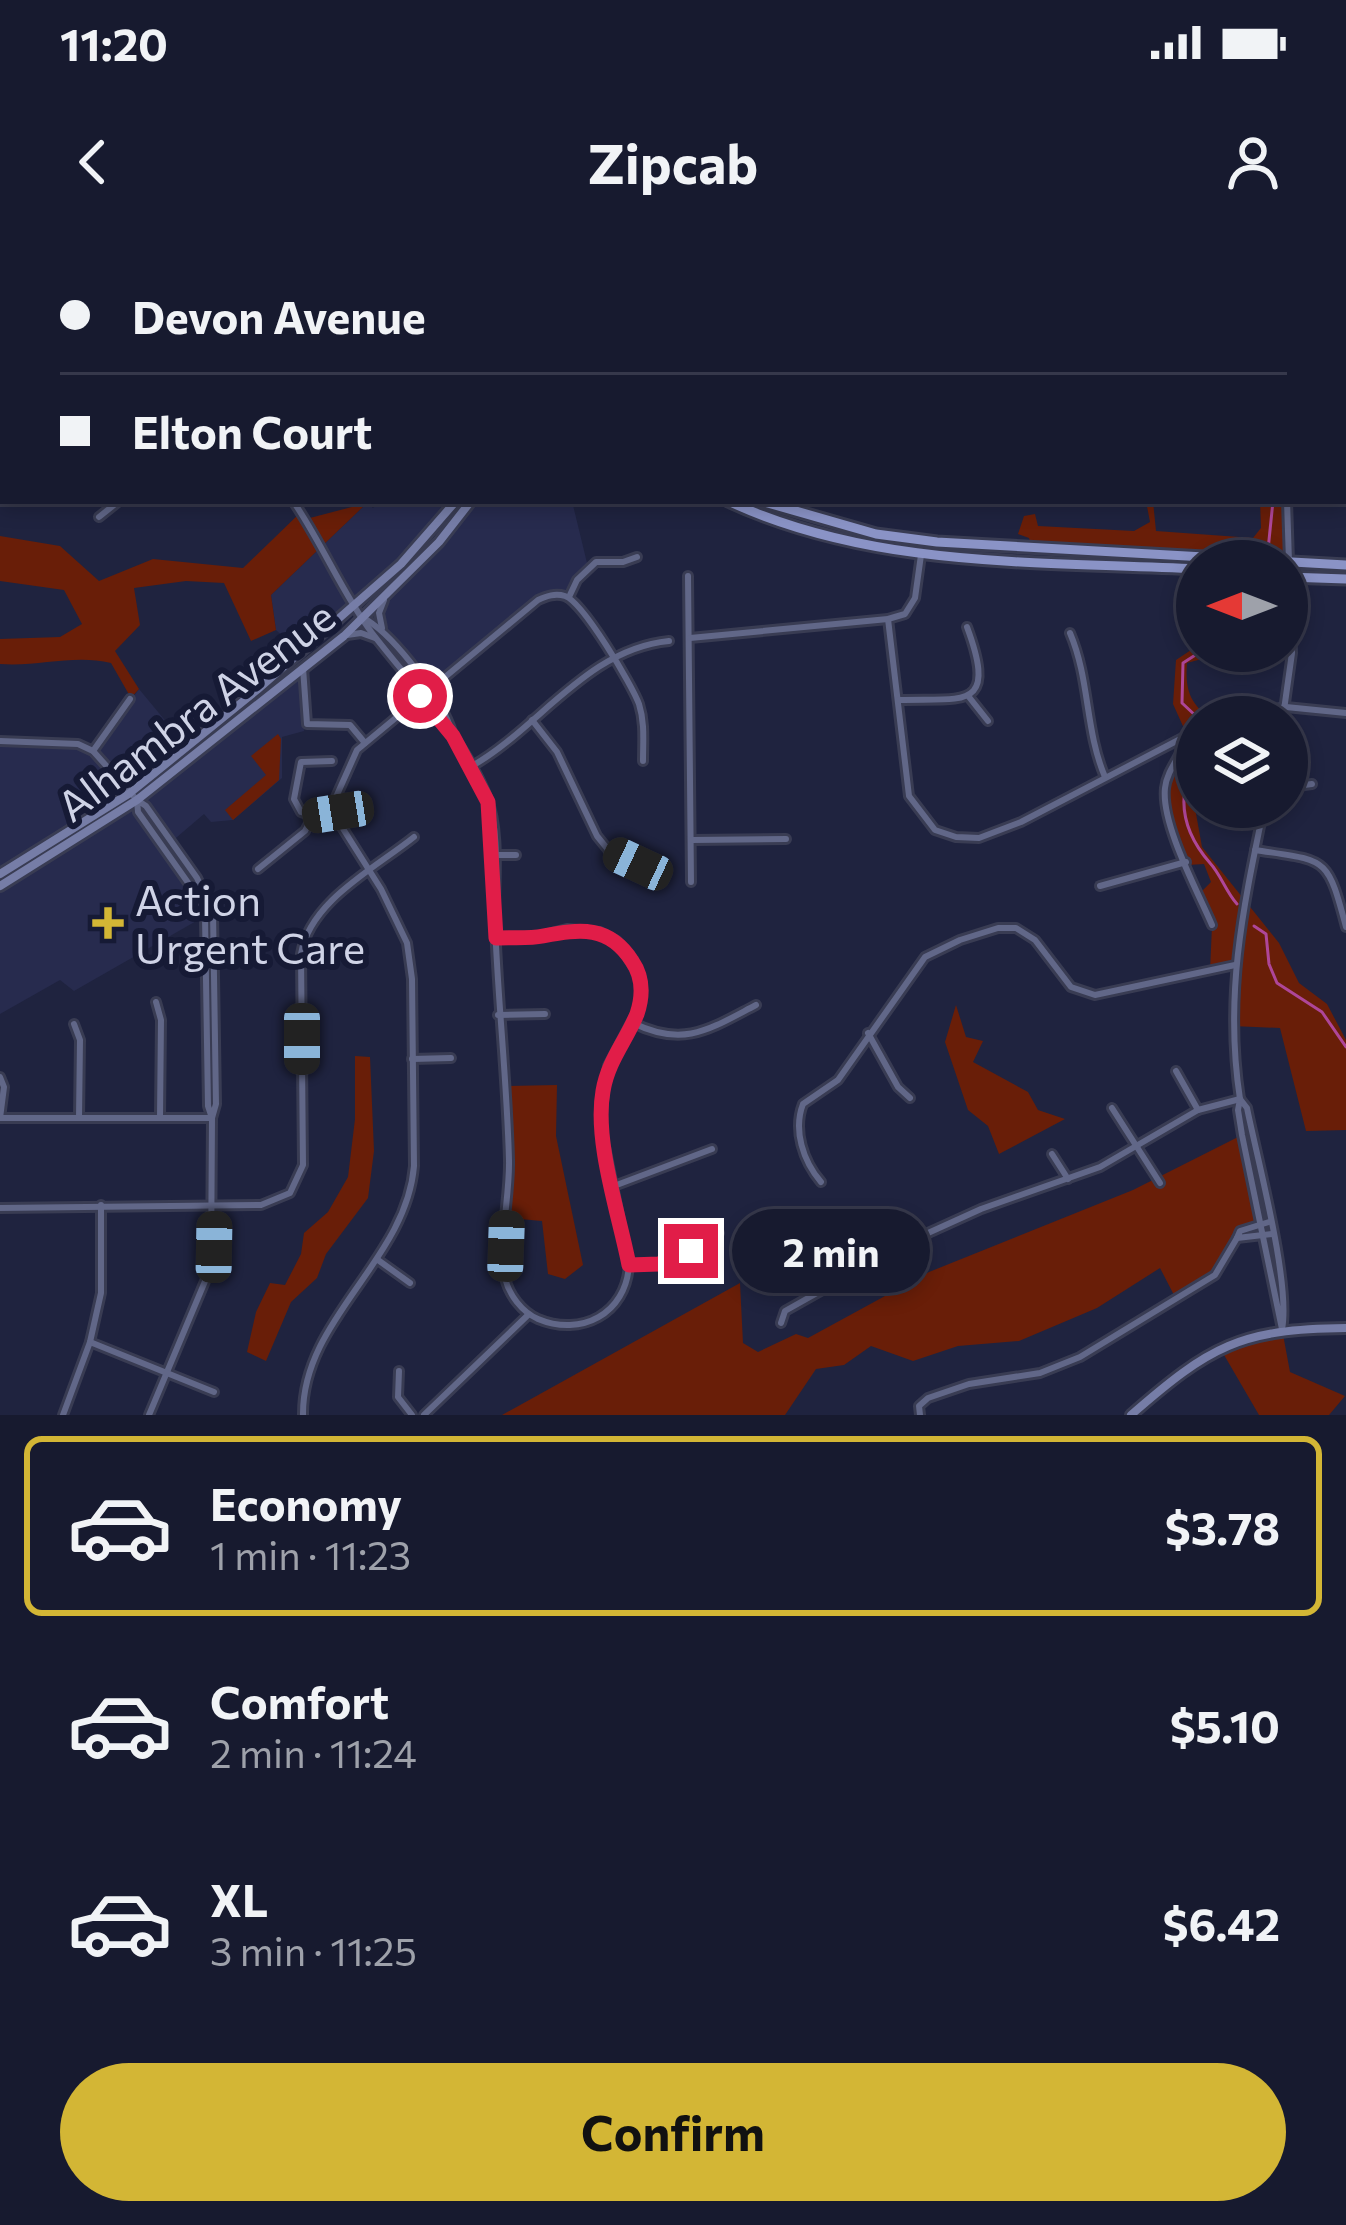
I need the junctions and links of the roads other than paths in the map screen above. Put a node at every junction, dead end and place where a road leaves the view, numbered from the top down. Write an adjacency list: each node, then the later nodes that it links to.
1 (115, 504): 8 (street)
2 (295, 504): 21 (street)
3 (453, 504): 21 (main road, Alhambra Avenue)
4 (469, 504): 20 (main road, Alhambra Avenue)
5 (736, 504): 10 (main road)
6 (769, 504): 11 (main road)
7 (1287, 504): 9 (street)
8 (99, 517)
9 (1288, 540)
10 (921, 554): 15 (main road); 23 (street)
11 (1176, 555)
12 (637, 557): 19 (street)
13 (1308, 562): 14 (main road)
14 (1346, 565)
15 (1176, 568)
16 (688, 576): 27 (street)
17 (1308, 578): 18 (main road)
18 (1346, 579)
19 (569, 597): 30 (street); 32 (street)
20 (384, 600): 22 (main road, Alhambra Avenue); 28 (street)
21 (355, 604): 22 (street); 53 (main road, Alhambra Avenue)
22 (364, 618): 26 (main road, Alhambra Avenue); 28 (street)
23 (888, 619): 27 (street); 36 (street)
24 (967, 627): 34 (street)
25 (1070, 634): 50 (street)
26 (344, 636): 28 (street); 31 (main road, Alhambra Avenue)
27 (690, 638): 59 (street)
28 (382, 639): 32 (street); 33 (street)
29 (669, 640): 30 (street)
30 (612, 659): 39 (street); 46 (street)
31 (303, 668): 44 (street); 53 (main road, Alhambra Avenue)
32 (430, 689): 33 (street); 41 (street)
33 (420, 696): 41 (street); 44 (street)
34 (969, 698): 36 (street); 40 (street)
35 (130, 699): 45 (street)
36 (898, 700): 50 (street)
37 (1308, 709): 38 (street)
38 (1346, 713)
39 (532, 720): 49 (street); 64 (street)
40 (988, 721)
41 (453, 736): 49 (street)
42 (0, 741): 45 (street)
43 (1176, 741): 50 (street)
44 (365, 743): 54 (street)
45 (93, 751): 53 (street)
46 (643, 760)
47 (332, 761): 55 (street)
48 (1176, 764): 63 (street)
49 (472, 766): 61 (street)
50 (1105, 777)
51 (1308, 784): 52 (street)
52 (1312, 784)
53 (133, 797): 67 (main road, Alhambra Avenue); 69 (main road, Alhambra Avenue); 93 (street)
54 (338, 812): 55 (street); 66 (street)
55 (313, 816): 65 (street)
56 (1260, 828): 60 (street)
57 (415, 838): 66 (street)
58 (786, 839): 59 (street)
59 (692, 840): 68 (street)
60 (1256, 850): 72 (street); 74 (street)
61 (494, 855): 62 (street); 73 (street)
62 (516, 856)
63 (1186, 862): 70 (street); 71 (street)
64 (638, 864)
65 (258, 869)
66 (370, 872): 83 (street); 102 (street)
67 (0, 874)
68 (692, 882)
69 (0, 886)
70 (1100, 886)
71 (1212, 925)
72 (1346, 927)
73 (496, 938): 78 (street); 79 (street)
74 (1235, 965): 81 (street); 87 (street)
75 (156, 1002): 90 (street)
76 (756, 1004): 79 (street)
77 (545, 1014): 78 (street)
78 (498, 1016): 113 (street)
79 (633, 1023): 100 (street)
80 (74, 1024): 92 (street)
81 (868, 1033): 86 (street); 98 (street)
82 (451, 1058): 83 (street)
83 (412, 1059): 110 (street)
84 (1176, 1072): 89 (street)
85 (0, 1076): 91 (street)
86 (910, 1098)
87 (1240, 1099): 89 (street); 104 (street); 105 (street)
88 (1112, 1108): 94 (street)
89 (1198, 1110): 94 (street)
90 (160, 1117): 92 (street); 93 (street)
91 (0, 1118): 92 (street)
92 (79, 1118)
93 (212, 1118): 102 (street)
94 (1140, 1147): 97 (street); 99 (street)
95 (712, 1149): 100 (street)
96 (1052, 1154): 97 (street)
97 (1068, 1178): 114 (street)
98 (821, 1182)
99 (1160, 1183)
100 (614, 1186): 111 (street)
101 (101, 1204): 102 (street); 103 (street); 117 (street)
102 (214, 1205): 119 (street)
103 (0, 1208)
104 (1269, 1222): 105 (street); 107 (street)
105 (1259, 1224): 108 (street); 109 (street)
106 (719, 1233): 111 (street)
107 (1271, 1234): 108 (street); 116 (street)
108 (1262, 1236): 109 (street); 116 (street)
109 (1237, 1238): 126 (street)
110 (378, 1259): 112 (street); 123 (street)
111 (629, 1265): 113 (street)
112 (410, 1283)
113 (529, 1315): 125 (street)
114 (781, 1323)
115 (1346, 1328): 116 (main road)
116 (1282, 1329): 127 (main road)
117 (90, 1342): 119 (street); 121 (street)
118 (399, 1370): 124 (street)
119 (167, 1372): 120 (street); 122 (street)
120 (214, 1391)
121 (63, 1415)
122 (149, 1415)
123 (303, 1415)
124 (412, 1415)
125 (424, 1415)
126 (920, 1415)
127 (1131, 1415)

